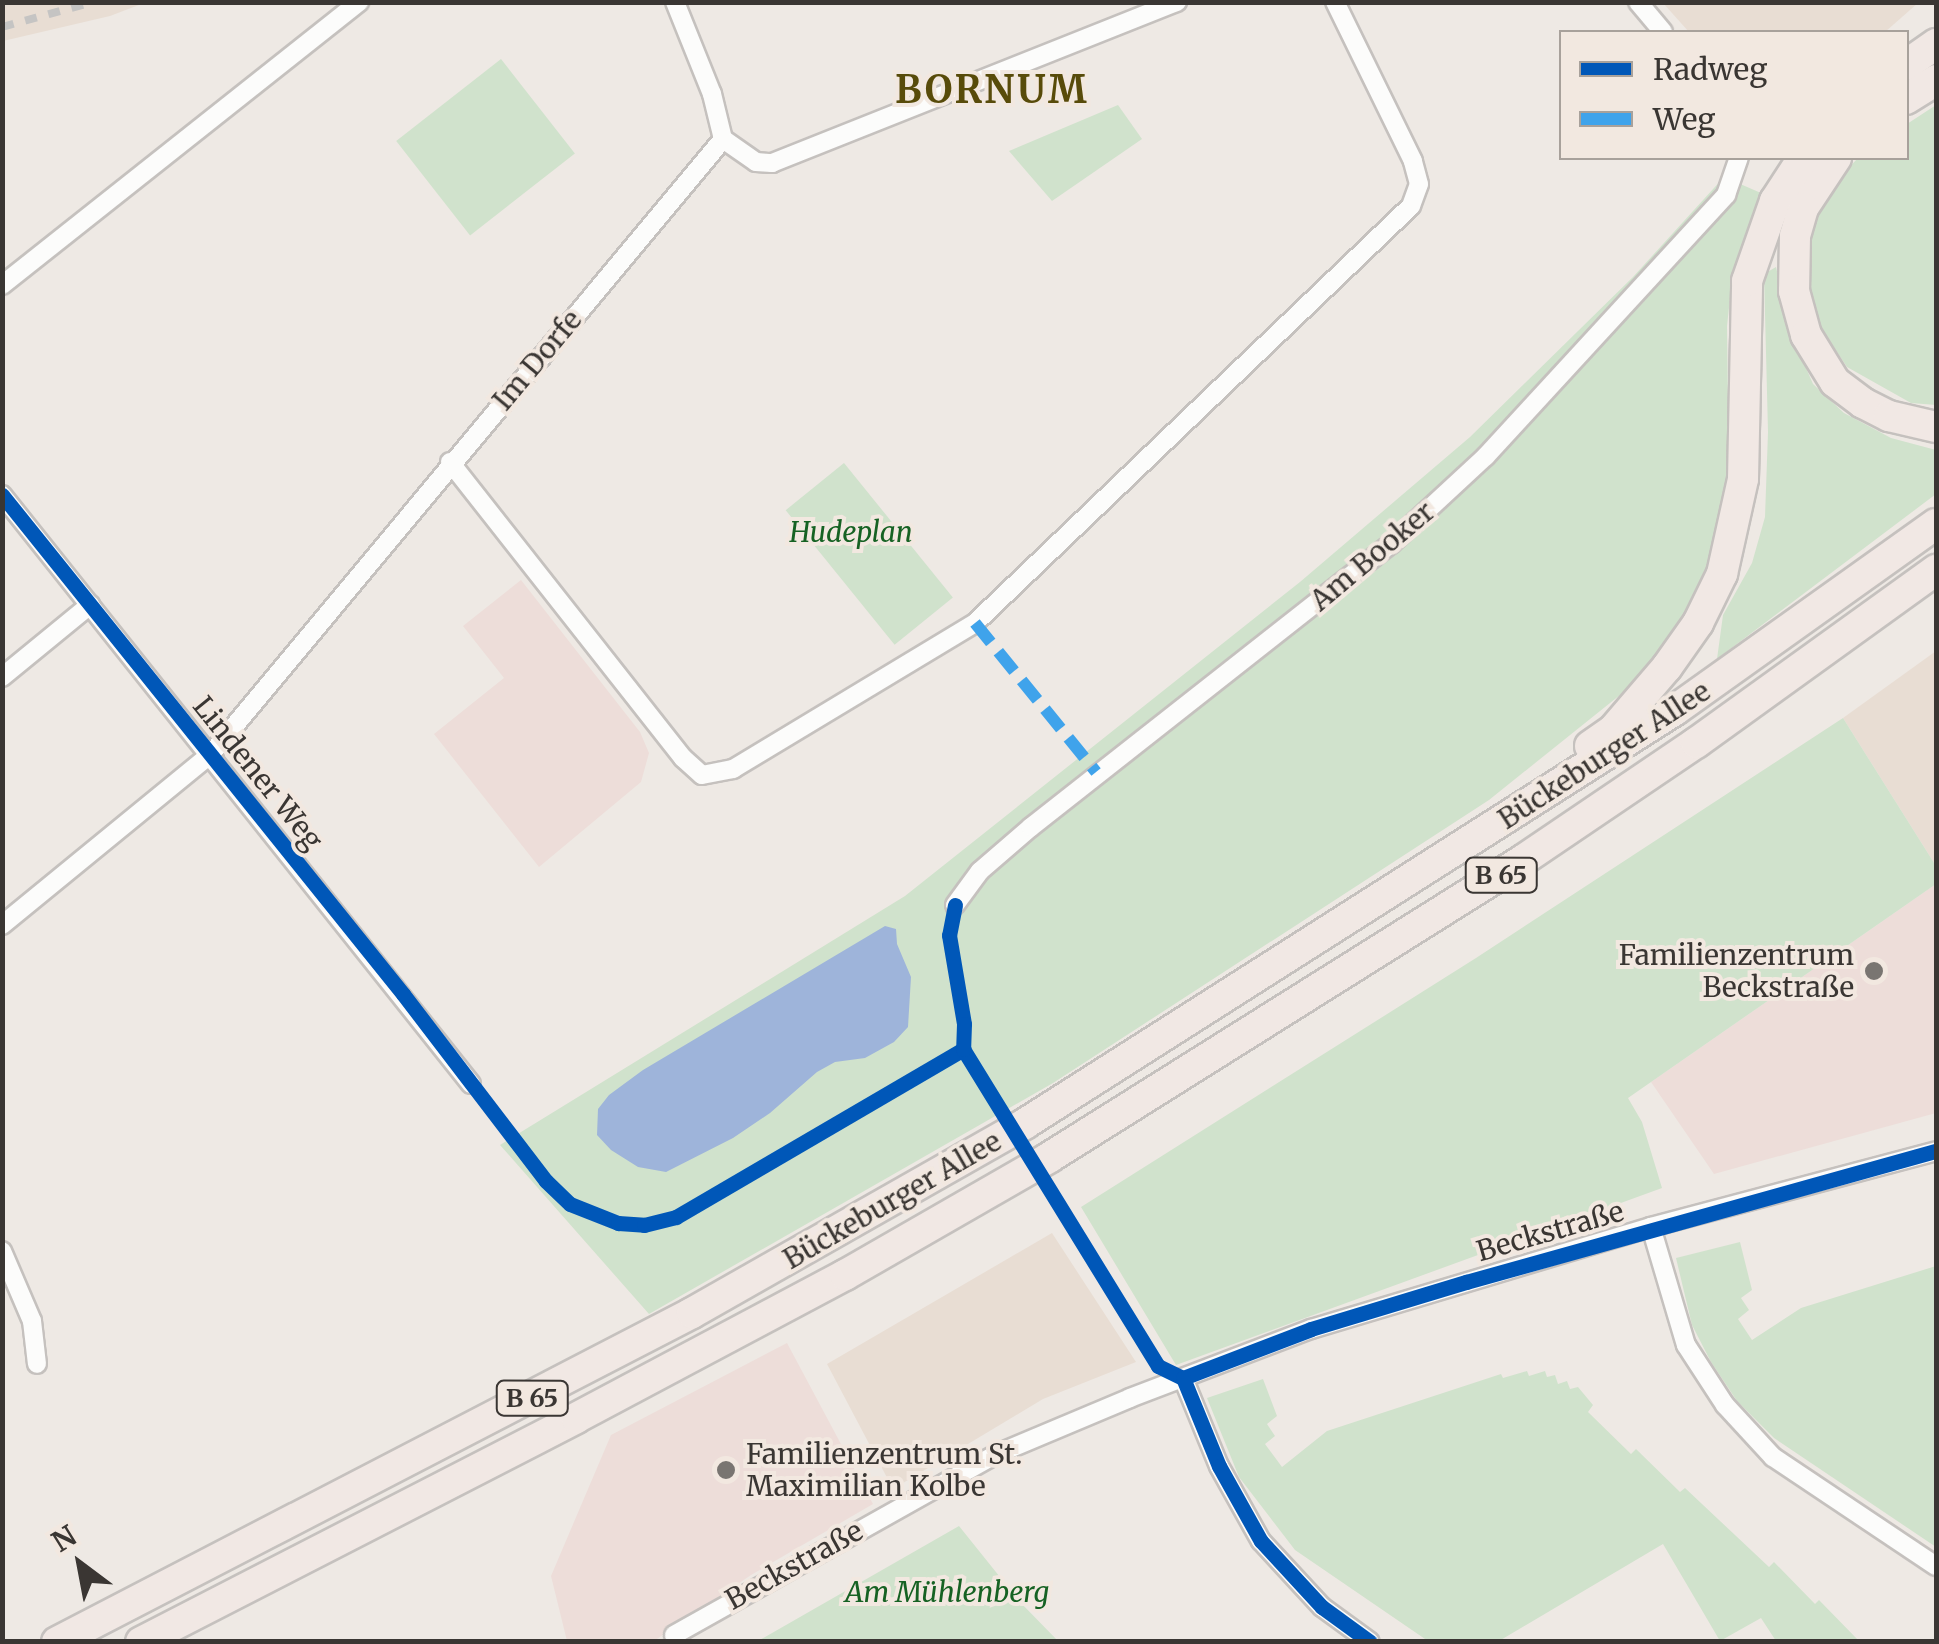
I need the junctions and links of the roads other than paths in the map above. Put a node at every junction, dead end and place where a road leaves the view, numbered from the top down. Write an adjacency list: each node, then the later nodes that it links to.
1 (360, 2): 15 (street)
2 (675, 2): 11 (street)
3 (1177, 2): 11 (street)
4 (1335, 2): 17 (street)
5 (1638, 2): 6 (street)
6 (1662, 30)
7 (1936, 44): 8 (highway)
8 (1909, 63)
9 (1936, 80): 10 (highway)
10 (1909, 98)
11 (724, 139): 17 (street, Im Dorfe)
12 (1738, 160): 25 (street, Am Booker)
13 (1803, 160): 24 (highway)
14 (1835, 160): 16 (highway)
15 (2, 286)
16 (1936, 427)
17 (450, 462): 23 (street, Im Dorfe)
18 (2, 495): 21 (street, Lindener Weg)
19 (1936, 524): 24 (highway, Bückeburger Allee / B 65)
20 (1936, 570): 36 (highway, Bückeburger Allee / B 65)
21 (90, 605): 22 (street); 23 (street, Lindener Weg)
22 (2, 676)
23 (211, 754): 26 (street, Im Dorfe); 27 (street, Lindener Weg)
24 (1517, 813): 35 (highway, Bückeburger Allee / B 65)
25 (955, 905)
26 (2, 925)
27 (471, 1084)
28 (1936, 1150): 29 (street, Beckstraße)
29 (1652, 1227): 32 (street, Beckstraße); 33 (street)
30 (2, 1251): 31 (street)
31 (37, 1364)
32 (1183, 1378): 34 (street, Beckstraße); 37 (street)
33 (1936, 1566)
34 (674, 1635)
35 (57, 1642)
36 (141, 1642)
37 (1370, 1642)

